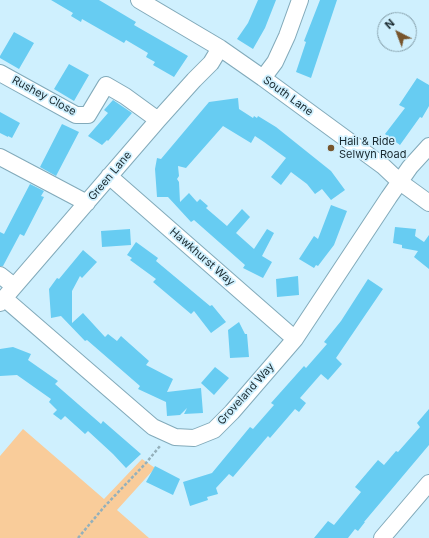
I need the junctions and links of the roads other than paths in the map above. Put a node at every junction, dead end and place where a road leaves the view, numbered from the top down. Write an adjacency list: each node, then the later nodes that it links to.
1 (300, 0): 5 (street)
2 (147, 2): 3 (street, South Lane)
3 (220, 48): 5 (street, South Lane); 6 (street, Green Lane)
4 (0, 73): 6 (street, Rushey Close)
5 (263, 78): 10 (street, South Lane)
6 (158, 120): 9 (street, Green Lane)
7 (429, 146): 10 (street, Groveland Way)
8 (0, 157): 11 (street)
9 (109, 176): 11 (street, Green Lane); 15 (street, Hawkhurst Way)
10 (400, 182): 12 (street, South Lane); 15 (street, Groveland Way)
11 (87, 203): 14 (street, Green Lane)
12 (429, 203)
13 (0, 275): 14 (street, Groveland Way)
14 (6, 296): 15 (street, Groveland Way)
15 (295, 338)
16 (429, 482): 17 (street)
17 (382, 538)

